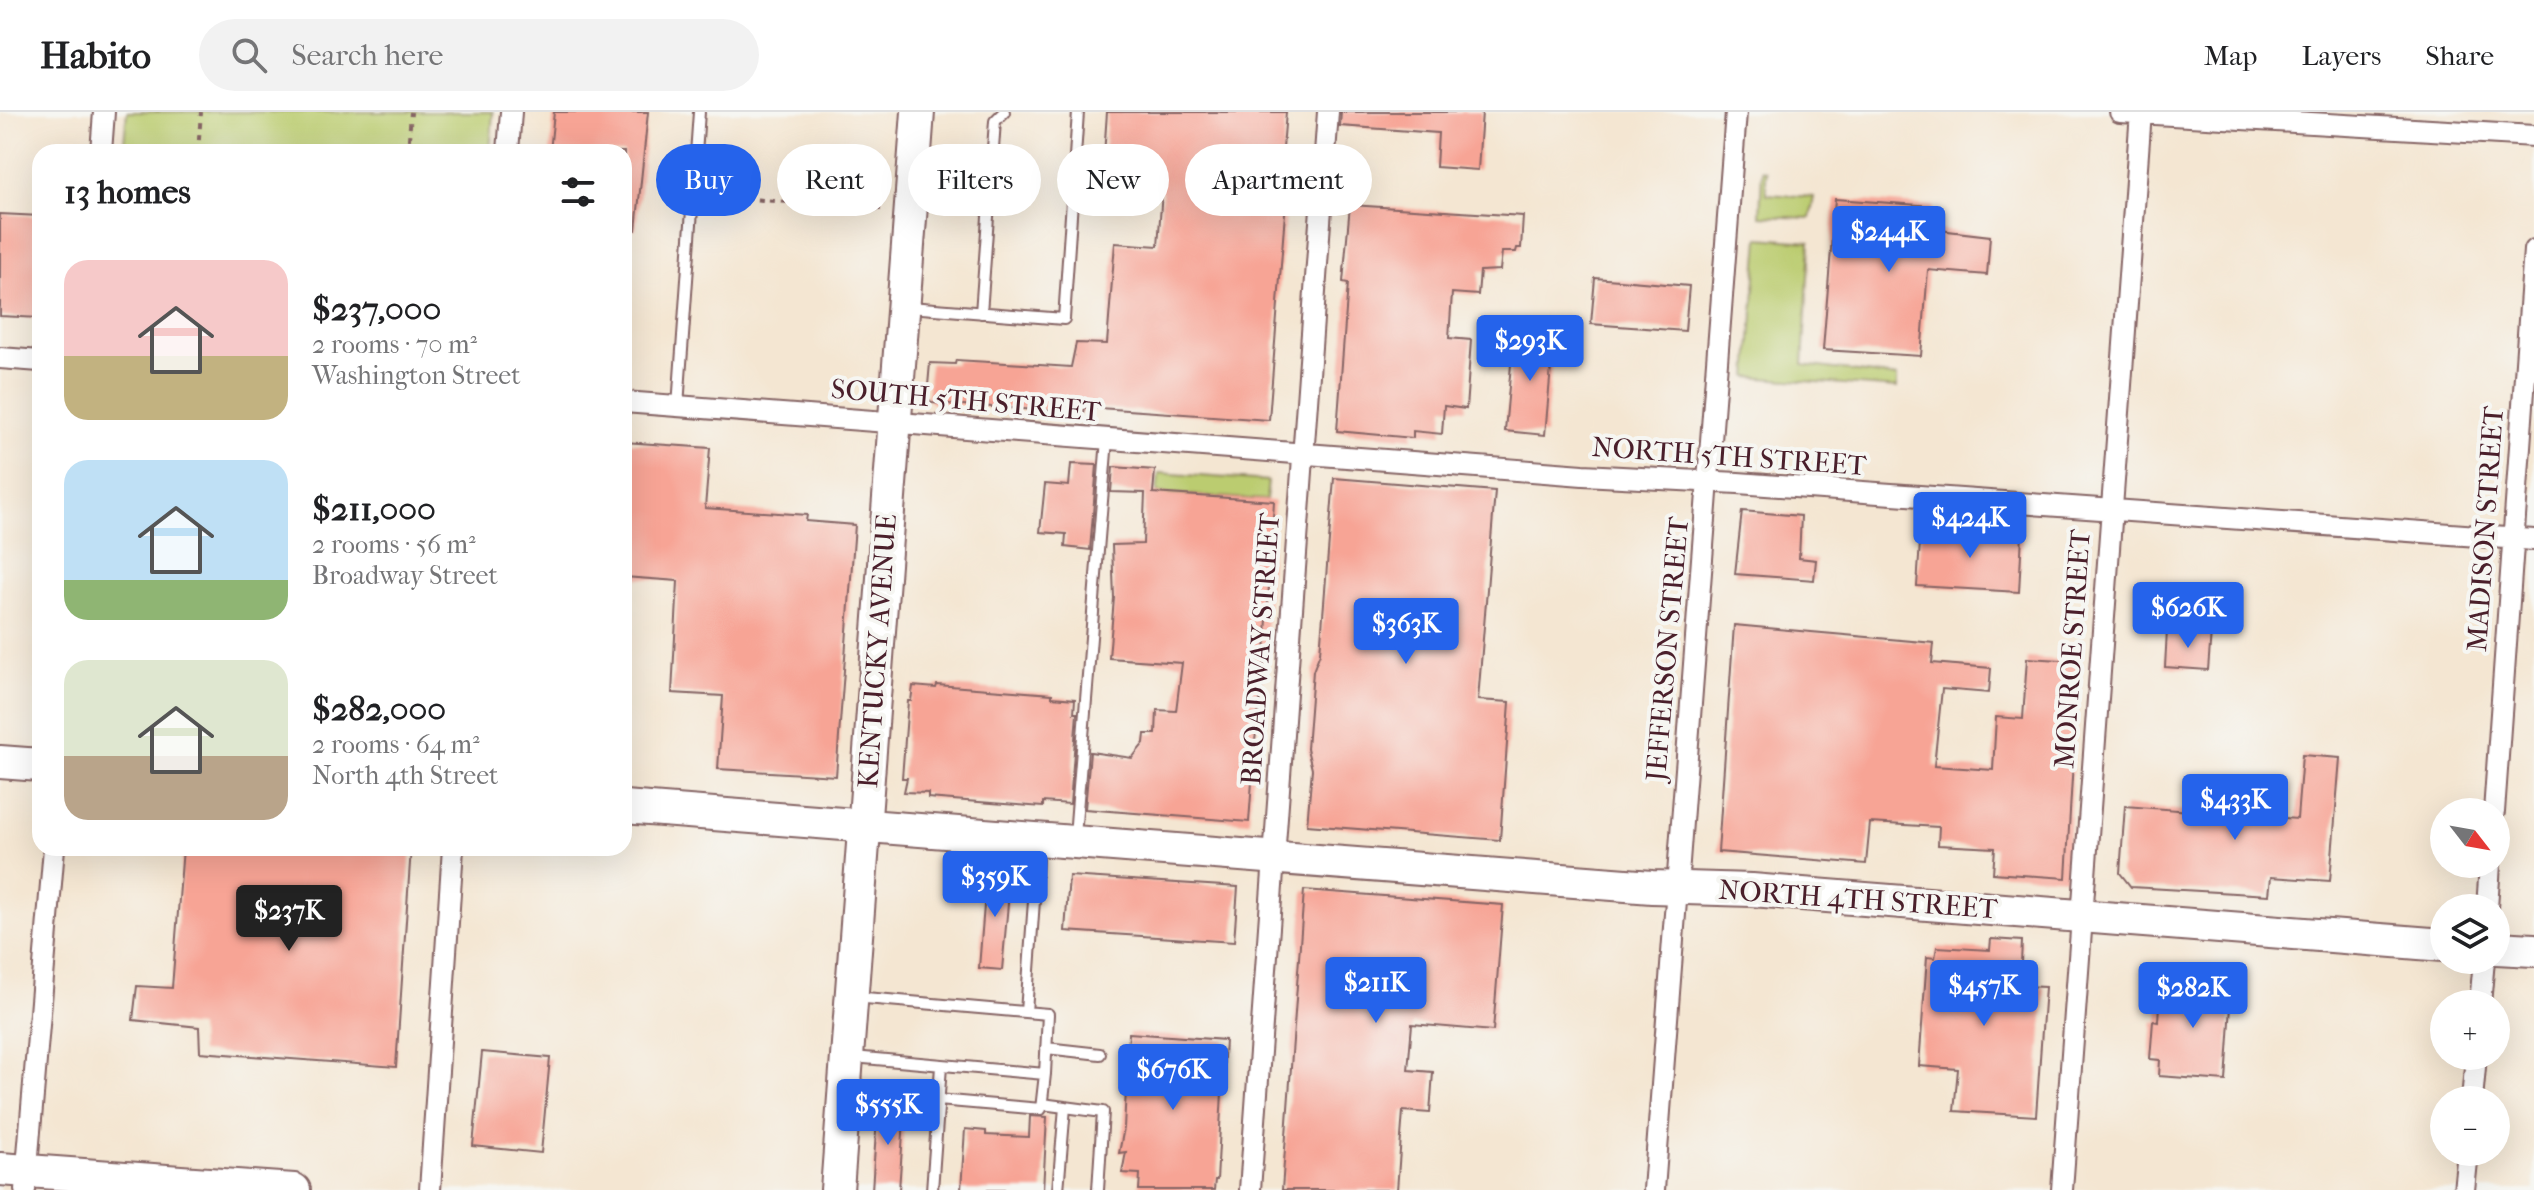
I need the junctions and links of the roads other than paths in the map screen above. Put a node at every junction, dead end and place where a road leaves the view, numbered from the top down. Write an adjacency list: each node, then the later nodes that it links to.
1 (104, 112): 11 (street)
2 (511, 112): 12 (street)
3 (699, 112): 20 (lane)
4 (918, 112): 14 (main road, KENTUCKY AVENUE)
5 (1004, 112): 15 (lane)
6 (1078, 112): 15 (lane)
7 (1328, 112): 23 (street, BROADWAY STREET)
8 (1736, 112): 24 (street, JEFFERSON STREET)
9 (2134, 112): 10 (street); 25 (street, MONROE STREET)
10 (2534, 136)
11 (102, 144)
12 (509, 144)
13 (2534, 250): 16 (street, MADISON STREET)
14 (903, 307): 15 (lane); 21 (main road, KENTUCKY AVENUE)
15 (981, 313)
16 (2530, 343): 26 (street, MADISON STREET)
17 (0, 358): 18 (street)
18 (32, 360)
19 (632, 403): 20 (street, SOUTH 5TH STREET)
20 (678, 406): 21 (street, SOUTH 5TH STREET)
21 (894, 423): 22 (street, SOUTH 5TH STREET); 32 (main road, KENTUCKY AVENUE)
22 (1107, 439): 23 (street, SOUTH 5TH STREET); 34 (lane)
23 (1303, 454): 24 (street, NORTH 5TH STREET); 37 (street, BROADWAY STREET)
24 (1709, 482): 25 (street, NORTH 5TH STREET); 38 (street, JEFFERSON STREET)
25 (2110, 510): 26 (street, NORTH 5TH STREET); 39 (street, MONROE STREET)
26 (2512, 539): 27 (street, NORTH 5TH STREET); 30 (street, MADISON STREET)
27 (2534, 540)
28 (0, 762): 29 (main road)
29 (32, 764)
30 (2495, 798)
31 (632, 808): 32 (main road, NORTH 4TH STREET)
32 (864, 824): 33 (main road, NORTH 4TH STREET); 43 (main road, KENTUCKY AVENUE)
33 (1038, 839): 34 (main road, NORTH 4TH STREET); 44 (lane)
34 (1075, 841): 37 (main road, NORTH 4TH STREET)
35 (53, 856): 55 (street)
36 (452, 856): 57 (street)
37 (1273, 857): 38 (main road, NORTH 4TH STREET); 62 (street, BROADWAY STREET)
38 (1677, 887): 39 (main road, NORTH 4TH STREET); 63 (street, JEFFERSON STREET)
39 (2081, 916): 40 (main road, NORTH 4TH STREET); 64 (street, MONROE STREET)
40 (2430, 944)
41 (2510, 949): 42 (main road)
42 (2534, 950)
43 (852, 997): 44 (lane); 47 (main road, KENTUCKY AVENUE)
44 (1026, 1012): 45 (lane)
45 (1046, 1048): 46 (lane); 49 (lane)
46 (1100, 1054)
47 (847, 1057): 48 (lane); 50 (main road, KENTUCKY AVENUE)
48 (941, 1066): 49 (lane); 51 (lane)
49 (1045, 1074): 52 (lane)
50 (844, 1092): 51 (lane); 58 (main road, KENTUCKY AVENUE)
51 (939, 1101): 52 (lane); 59 (lane)
52 (1042, 1104): 53 (lane)
53 (1065, 1107): 60 (lane); 61 (lane)
54 (2467, 1166): 65 (street)
55 (17, 1177): 56 (main road)
56 (294, 1190)
57 (430, 1190)
58 (837, 1190)
59 (932, 1190)
60 (1058, 1190)
61 (1098, 1190)
62 (1250, 1190)
63 (1654, 1190)
64 (2062, 1190)
65 (2464, 1190)

